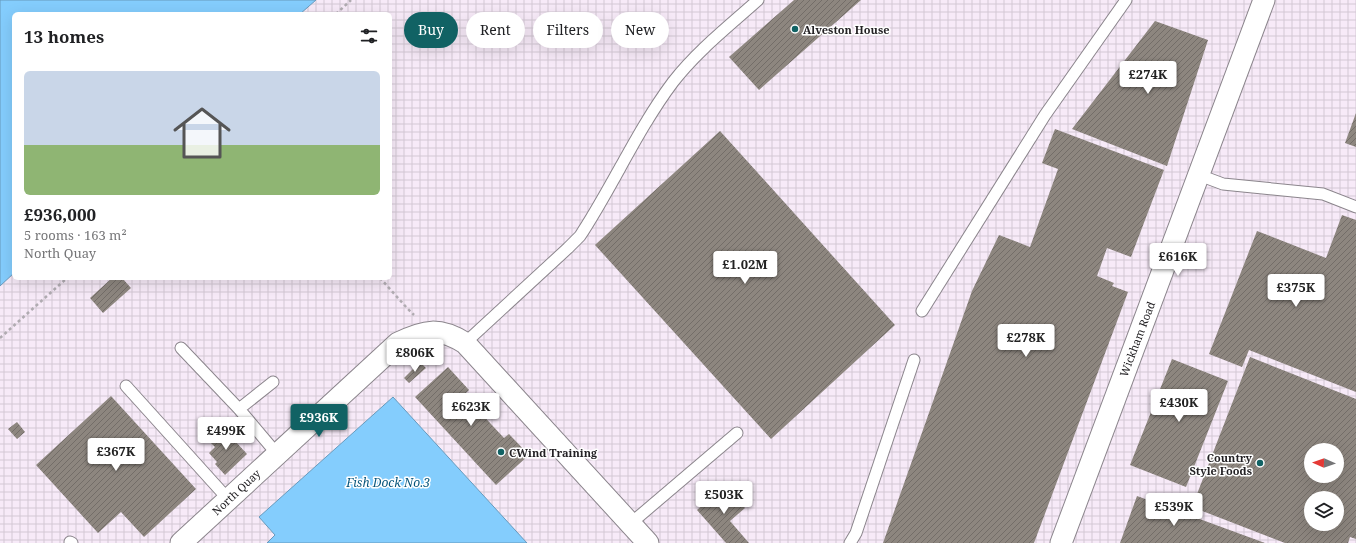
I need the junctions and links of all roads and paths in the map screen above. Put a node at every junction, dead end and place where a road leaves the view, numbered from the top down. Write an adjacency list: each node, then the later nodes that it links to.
1 (351, 0): 5 (path)
2 (758, 0): 13 (lane)
3 (1126, 0): 10 (lane)
4 (1263, 0): 6 (street, Wickham Road)
5 (338, 12)
6 (1199, 175): 7 (lane); 26 (street, Wickham Road)
7 (1356, 207)
8 (64, 280): 12 (path)
9 (382, 280): 11 (path)
10 (922, 311)
11 (434, 332): 13 (street, North Quay); 20 (street, North Quay)
12 (0, 338)
13 (465, 343): 22 (street)
14 (181, 348): 18 (lane)
15 (914, 360): 25 (lane)
16 (272, 382): 18 (lane)
17 (126, 386): 21 (lane)
18 (239, 409): 20 (lane)
19 (737, 433): 22 (lane)
20 (277, 454): 21 (street, North Quay)
21 (228, 499): 23 (street, North Quay)
22 (630, 524): 24 (street)
23 (181, 543)
24 (648, 543)
25 (850, 543)
26 (1061, 543)

